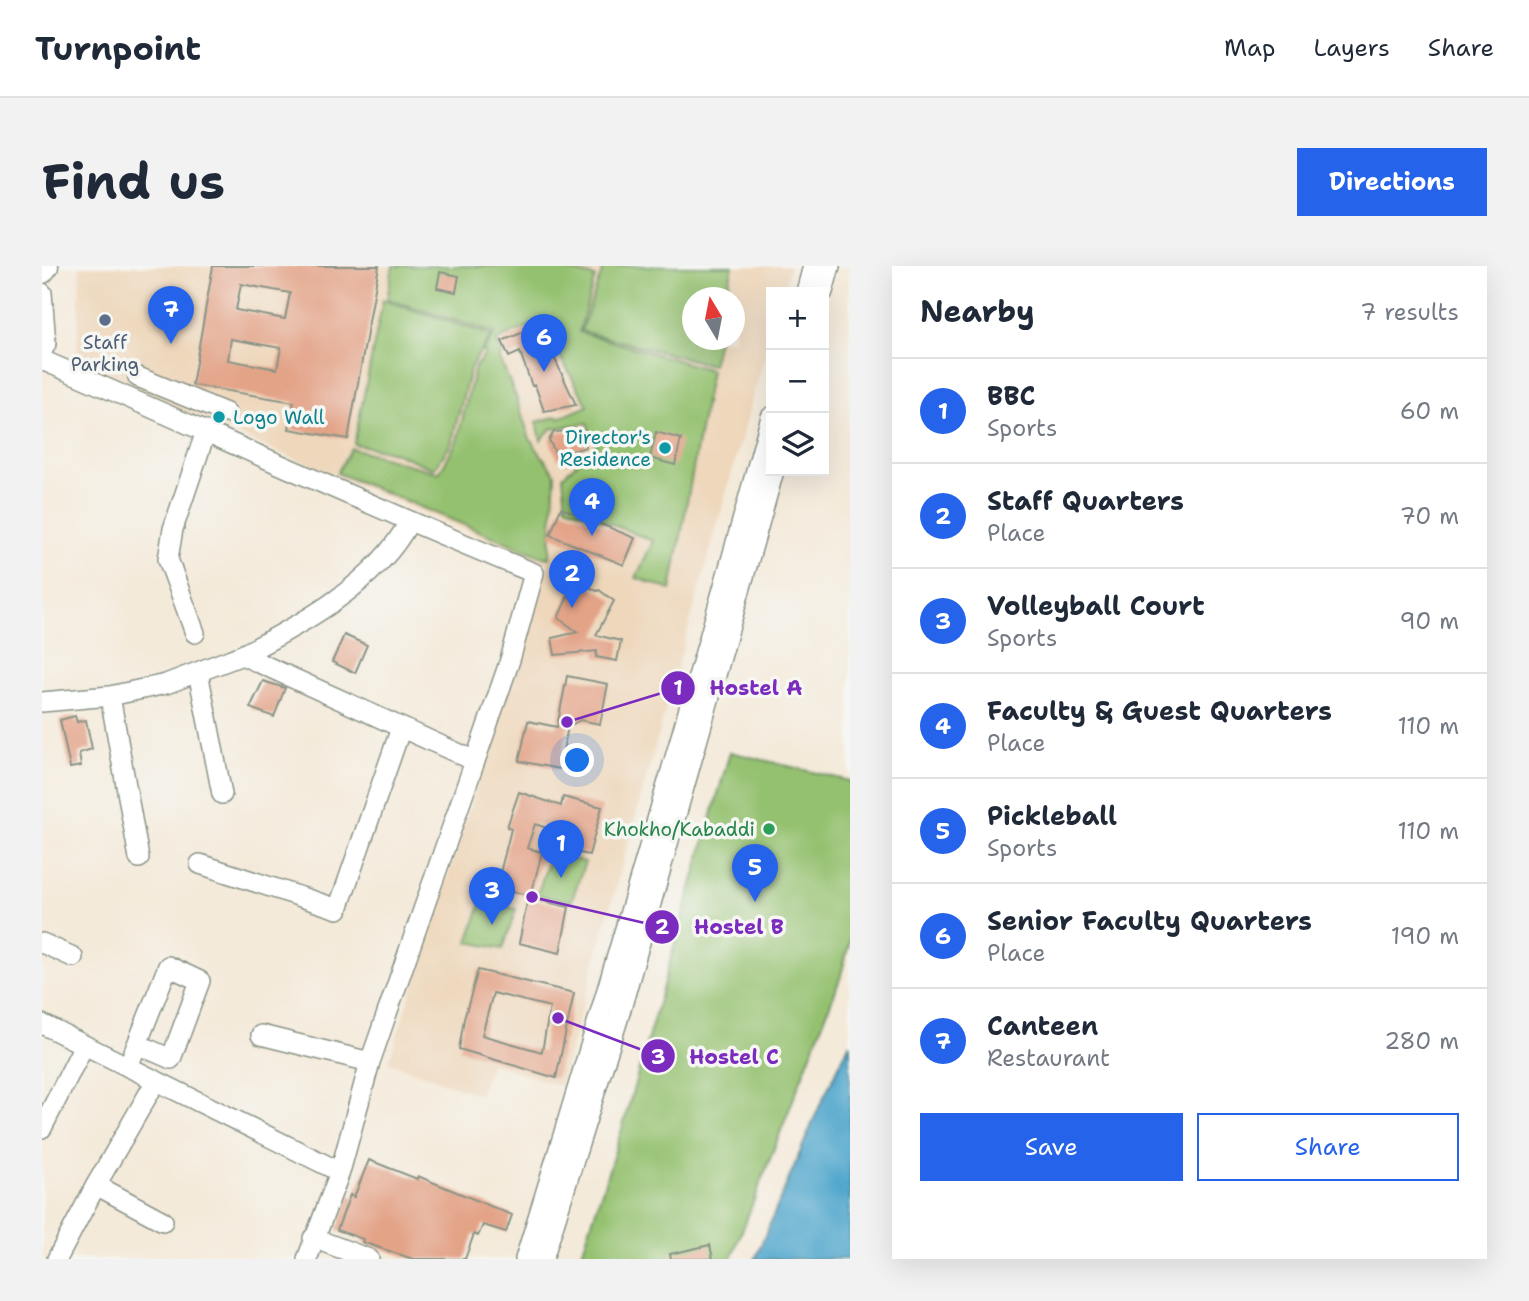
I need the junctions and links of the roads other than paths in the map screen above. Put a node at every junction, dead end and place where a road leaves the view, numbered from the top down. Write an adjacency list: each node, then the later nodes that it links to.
1 (46, 266): 4 (main road)
2 (813, 266): 5 (street)
3 (830, 266): 6 (street)
4 (42, 271)
5 (807, 287)
6 (824, 287)
7 (42, 293): 8 (street)
8 (42, 351)
9 (42, 360): 12 (street)
10 (138, 377): 11 (street)
11 (226, 414)
12 (206, 431): 15 (street); 17 (street)
13 (766, 440): 16 (street)
14 (772, 476): 16 (street)
15 (409, 522): 18 (street); 23 (street)
16 (736, 579): 44 (street); 45 (street)
17 (195, 633)
18 (242, 655): 19 (street); 22 (street)
19 (198, 672): 20 (street); 24 (street)
20 (110, 696): 21 (street); 25 (street)
21 (42, 702)
22 (401, 728): 23 (street); 26 (street)
23 (475, 761): 33 (street)
24 (222, 794)
25 (139, 858)
26 (200, 864)
27 (42, 943): 28 (street)
28 (73, 957)
29 (42, 1024): 32 (street)
30 (261, 1035): 33 (street)
31 (137, 1044): 34 (street)
32 (84, 1045): 34 (street); 36 (street)
33 (370, 1062): 37 (street)
34 (128, 1067): 35 (street)
35 (156, 1081): 37 (street); 38 (street)
36 (42, 1128)
37 (340, 1172): 40 (street)
38 (96, 1185): 39 (street); 41 (street)
39 (163, 1221)
40 (313, 1238): 42 (street); 43 (street)
41 (59, 1258)
42 (307, 1259)
43 (369, 1259)
44 (525, 1259)
45 (542, 1259)

